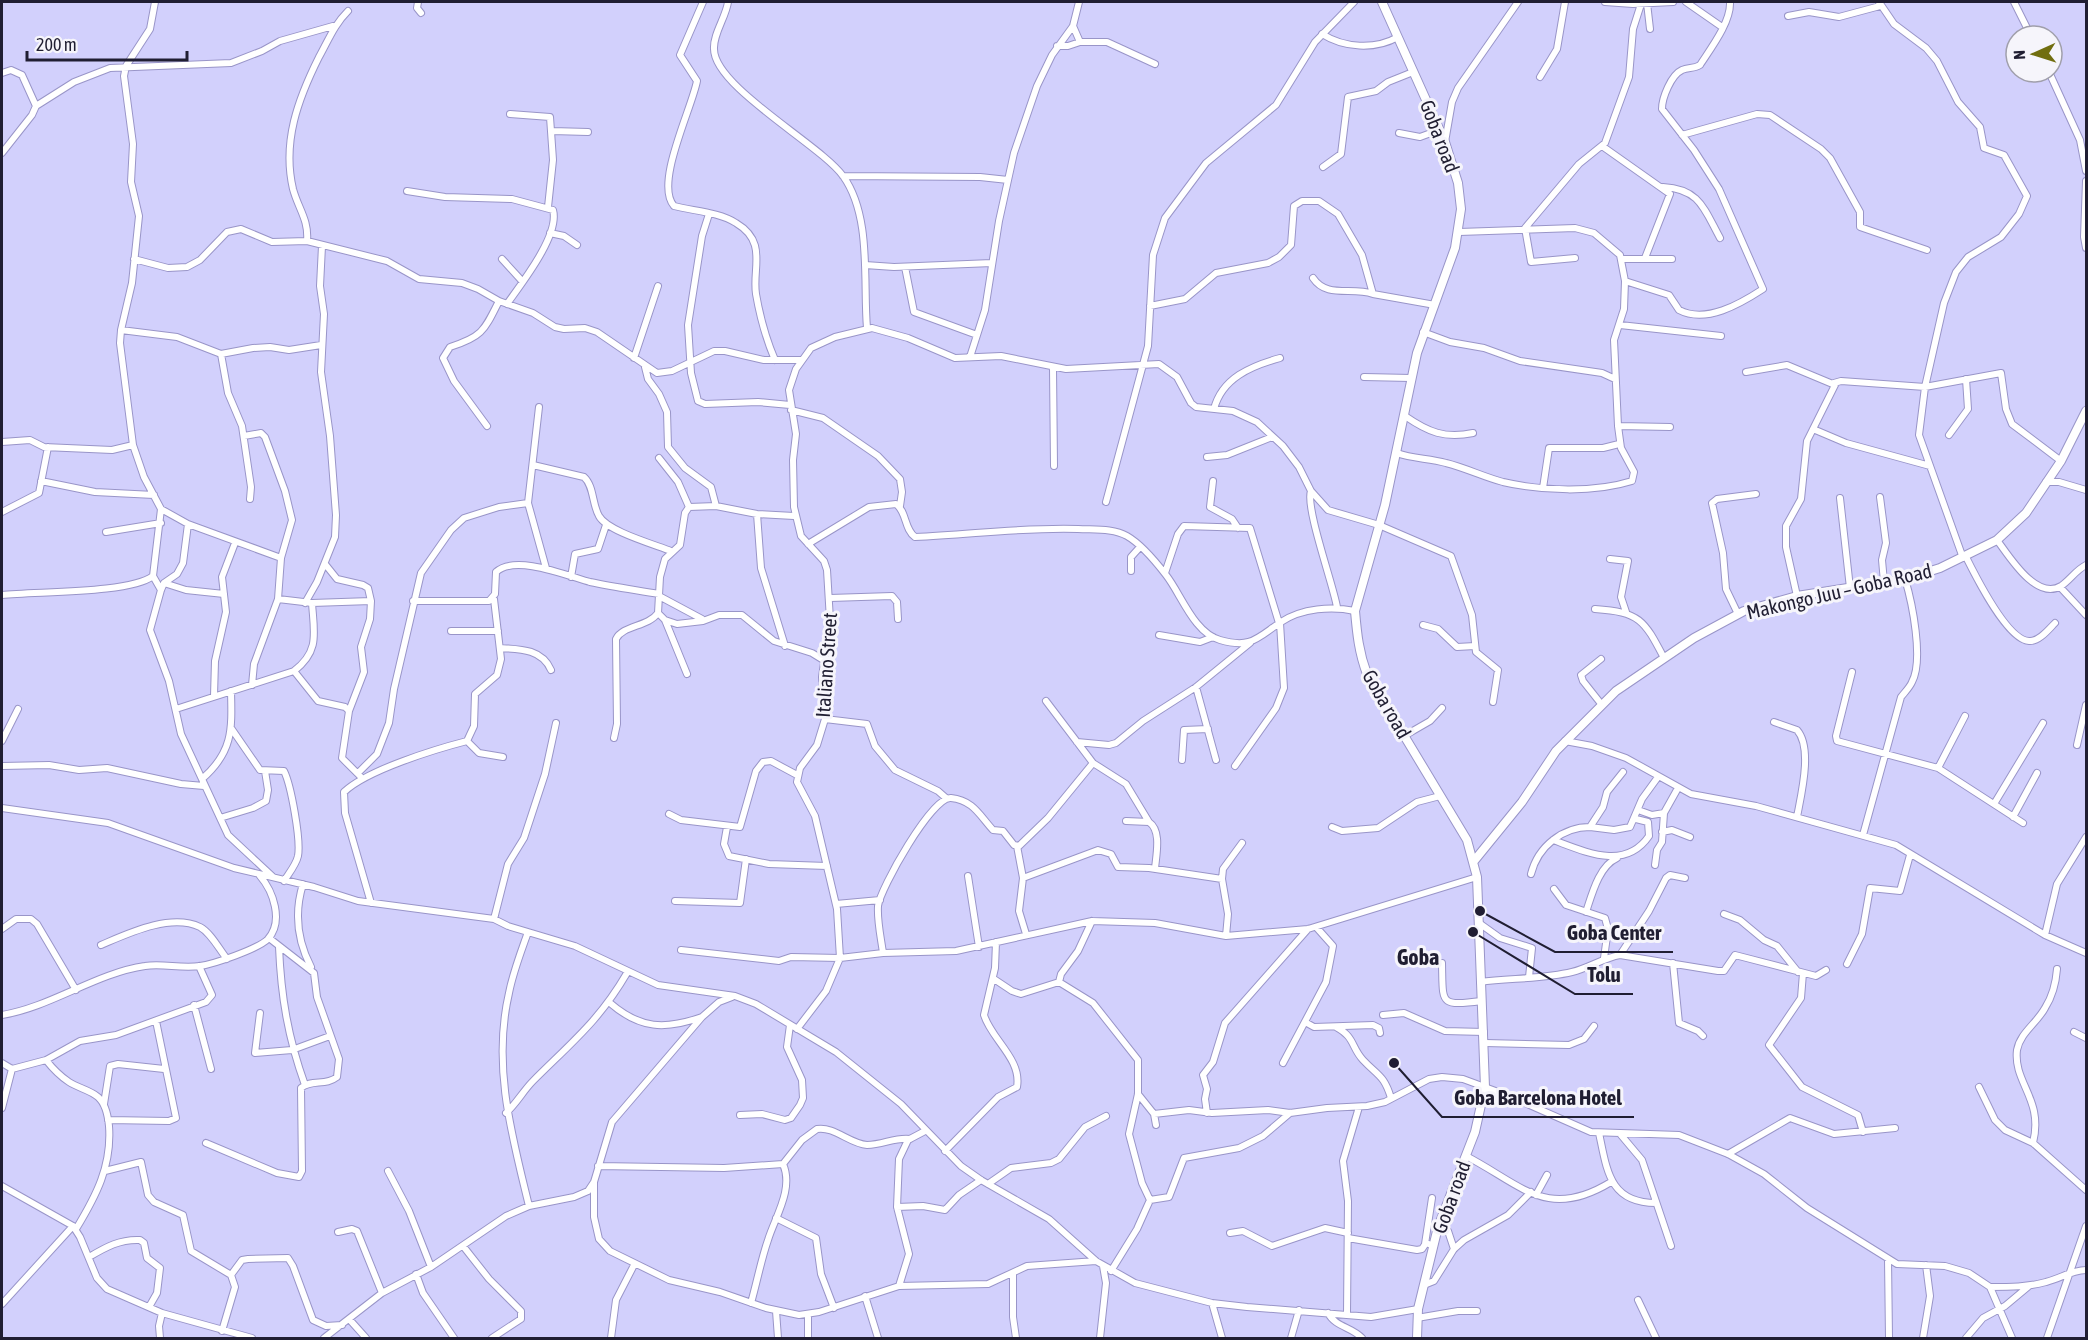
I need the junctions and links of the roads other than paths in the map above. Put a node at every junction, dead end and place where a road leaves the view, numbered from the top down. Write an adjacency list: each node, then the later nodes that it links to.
1 (155, 2): 30 (street)
2 (418, 2): 18 (street)
3 (703, 2): 54 (street)
4 (728, 2): 47 (street)
5 (1079, 2): 22 (street)
6 (1354, 2): 25 (street)
7 (1382, 2): 26 (street, Goba road)
8 (1518, 2): 42 (street)
9 (1565, 2): 33 (street)
10 (1605, 2): 15 (street)
11 (1673, 2): 15 (street)
12 (1686, 2): 23 (street)
13 (1730, 2): 23 (street)
14 (2014, 2): 20 (street)
15 (1638, 3): 24 (street); 43 (street)
16 (1879, 4): 19 (street); 105 (street)
17 (348, 11): 21 (street)
18 (421, 13)
19 (1788, 16)
20 (2025, 24)
21 (333, 26): 30 (street); 59 (street)
22 (1073, 26): 27 (street); 28 (street)
23 (1722, 27): 41 (street)
24 (1650, 29)
25 (1322, 34): 26 (street); 81 (street)
26 (1398, 37): 31 (street, Goba road)
27 (1080, 42): 28 (street); 29 (street)
28 (1058, 46): 48 (street)
29 (1155, 64)
30 (126, 66): 35 (street); 66 (street)
31 (1413, 72): 37 (street, Goba road); 45 (street)
32 (2, 73): 35 (street)
33 (1540, 76)
34 (2054, 84): 46 (street)
35 (36, 106): 44 (street)
36 (510, 114): 38 (street)
37 (1439, 130): 40 (street); 42 (street, Goba road)
38 (552, 131): 39 (street); 53 (street)
39 (588, 132)
40 (1399, 132)
41 (1682, 135): 63 (street); 75 (street)
42 (1445, 142): 56 (street, Goba road)
43 (1602, 146): 50 (street); 55 (street)
44 (2, 153)
45 (1323, 166)
46 (2086, 171)
47 (843, 176): 48 (street); 71 (street)
48 (1008, 180): 70 (street)
49 (2086, 180): 52 (street)
50 (1662, 187): 58 (street); 65 (street)
51 (407, 191): 53 (street)
52 (2086, 192): 62 (street)
53 (548, 207): 57 (street)
54 (709, 214): 93 (street); 94 (street)
55 (1525, 228): 56 (street); 64 (street); 68 (street)
56 (1459, 232): 80 (street, Goba road)
57 (550, 233): 60 (street); 74 (street)
58 (1720, 238)
59 (307, 241): 61 (street); 66 (street)
60 (577, 245)
61 (322, 246): 78 (street); 88 (street)
62 (2086, 248)
63 (1927, 250)
64 (1575, 258)
65 (1645, 258): 68 (street); 69 (street)
66 (134, 259): 84 (street)
67 (502, 259): 74 (street)
68 (1622, 259): 75 (street)
69 (1672, 259)
70 (992, 263): 72 (street); 86 (street)
71 (865, 266): 72 (street); 83 (street)
72 (905, 267): 86 (street)
73 (1313, 278): 77 (street)
74 (522, 281): 79 (street)
75 (1625, 281): 82 (street)
76 (658, 286): 91 (street)
77 (1373, 294): 80 (street); 81 (street)
78 (499, 301): 79 (street); 111 (street)
79 (507, 304): 91 (street)
80 (1435, 305): 85 (street, Goba road)
81 (1150, 306): 96 (street)
82 (1620, 325): 87 (street); 102 (street)
83 (867, 328): 90 (street); 95 (street)
84 (121, 330): 89 (street); 121 (street)
85 (1423, 332): 101 (street, Goba road); 102 (street)
86 (977, 335): 90 (street)
87 (1721, 336)
88 (321, 345): 89 (street); 164 (street)
89 (221, 354): 117 (street)
90 (970, 357): 98 (street)
91 (634, 358): 97 (street)
92 (1280, 358): 108 (street)
93 (691, 360): 94 (street); 97 (street); 107 (street)
94 (775, 360): 95 (street)
95 (801, 360): 107 (street, Italiano Street)
96 (1143, 363): 98 (street); 108 (street); 141 (street)
97 (645, 368): 143 (street)
98 (1053, 368): 128 (street)
99 (1746, 372): 104 (street)
100 (1364, 377): 101 (street)
101 (1411, 378): 110 (street, Goba road)
102 (1615, 379): 112 (street)
103 (1966, 379): 105 (street); 116 (street); 126 (street)
104 (1834, 383): 105 (street); 114 (street)
105 (1925, 387): 129 (street)
106 (539, 408): 127 (street)
107 (791, 408): 144 (street); 149 (street, Italiano Street)
108 (1214, 409): 118 (street)
109 (2086, 411): 126 (street, Makongo Juu – Goba Road)
110 (1405, 416): 115 (street); 123 (street, Goba road)
111 (487, 426)
112 (1618, 426): 113 (street); 120 (street)
113 (1670, 427)
114 (1813, 429): 129 (street); 180 (street)
115 (1473, 433)
116 (1949, 435)
117 (244, 436): 140 (street); 161 (street)
118 (1272, 437): 124 (street); 135 (street)
119 (2, 442): 122 (street)
120 (1619, 444): 133 (street); 133 (street)
121 (133, 445): 122 (street); 137 (street)
122 (48, 447): 130 (street)
123 (1397, 453): 133 (street); 153 (street, Goba road)
124 (1207, 457)
125 (659, 458): 145 (street)
126 (2061, 461): 132 (street, Makongo Juu – Goba Road)
127 (533, 465): 142 (street); 152 (street)
128 (1054, 466)
129 (1929, 466): 162 (street)
130 (41, 481): 137 (street); 147 (street)
131 (1213, 481): 154 (street)
132 (2045, 483): 134 (street); 156 (street, Makongo Juu – Goba Road)
133 (1543, 488)
134 (2086, 490)
135 (1311, 491): 153 (street); 187 (street)
136 (1756, 494): 192 (street)
137 (154, 495): 146 (street)
138 (1880, 497): 172 (street)
139 (1840, 498): 175 (street)
140 (250, 499)
141 (1106, 502)
142 (528, 503): 166 (street); 185 (street)
143 (716, 506): 145 (street); 148 (street)
144 (900, 506): 158 (street); 159 (street)
145 (689, 507): 160 (street)
146 (161, 509): 150 (street); 151 (street)
147 (2, 512)
148 (757, 514): 149 (street); 205 (street)
149 (794, 516): 158 (street, Italiano Street)
150 (161, 524): 155 (street); 169 (street)
151 (188, 524): 157 (street); 173 (street)
152 (606, 525): 160 (street); 170 (street)
153 (1379, 525): 189 (street, Goba road); 206 (street)
154 (1238, 528): 168 (street); 197 (street)
155 (106, 532)
156 (1997, 540): 162 (street, Makongo Juu – Goba Road); 174 (street)
157 (235, 543): 161 (street); 177 (street)
158 (808, 544): 181 (street, Italiano Street)
159 (1140, 547): 167 (street); 168 (street)
160 (670, 551): 179 (street)
161 (281, 558): 182 (street)
162 (1964, 558): 171 (street, Makongo Juu – Goba Road); 198 (street)
163 (1610, 559): 190 (street)
164 (325, 564): 184 (street); 186 (street)
165 (2086, 565): 174 (street)
166 (546, 568): 170 (street); 183 (street)
167 (1131, 571)
168 (1165, 573): 203 (street)
169 (153, 576): 176 (street); 178 (street)
170 (571, 576): 179 (street)
171 (1905, 579): 172 (street, Makongo Juu – Goba Road); 241 (street)
172 (1884, 582): 175 (street, Makongo Juu – Goba Road)
173 (164, 583): 176 (street); 177 (street)
174 (2060, 587): 193 (street)
175 (1850, 588): 180 (street, Makongo Juu – Goba Road)
176 (161, 590): 225 (street)
177 (224, 594): 218 (street)
178 (2, 595)
179 (659, 595): 191 (street); 195 (street)
180 (1797, 596): 192 (street, Makongo Juu – Goba Road)
181 (830, 598): 194 (street); 210 (street, Italiano Street)
182 (278, 599): 186 (street); 215 (street)
183 (494, 599): 185 (street); 201 (street)
184 (371, 601): 186 (street); 226 (street)
185 (413, 601): 253 (street)
186 (309, 603): 211 (street)
187 (1337, 607): 189 (street); 197 (street)
188 (1595, 609): 190 (street)
189 (1355, 611): 234 (street, Goba road)
190 (1626, 612): 208 (street)
191 (658, 613): 196 (street); 235 (street)
192 (1737, 614): 208 (street, Makongo Juu – Goba Road)
193 (2086, 615)
194 (898, 619)
195 (705, 620): 196 (street); 205 (street)
196 (665, 621): 214 (street)
197 (1279, 623): 204 (street); 247 (street)
198 (2055, 623)
199 (1423, 625): 206 (street)
200 (451, 631): 201 (street)
201 (498, 631): 207 (street)
202 (1160, 635): 203 (street)
203 (1213, 637): 204 (street)
204 (1251, 642): 216 (street)
205 (785, 646): 210 (street)
206 (1475, 646): 220 (street)
207 (500, 648): 212 (street); 237 (street)
208 (1664, 658): 221 (street, Makongo Juu – Goba Road)
209 (1601, 659): 221 (street)
210 (825, 661): 228 (street, Italiano Street)
211 (294, 670): 215 (street); 226 (street)
212 (550, 670)
213 (1851, 672): 241 (street)
214 (687, 674)
215 (252, 685): 217 (street)
216 (1196, 687): 233 (street); 239 (street)
217 (231, 692): 218 (street); 232 (street)
218 (214, 696): 225 (street)
219 (1046, 701): 239 (street)
220 (1494, 702)
221 (1602, 705): 238 (street, Makongo Juu – Goba Road)
222 (2086, 705): 240 (street)
223 (1442, 708): 234 (street)
224 (18, 709): 236 (street)
225 (176, 709): 255 (street)
226 (349, 711): 253 (street)
227 (1965, 716): 248 (street)
228 (825, 719): 252 (street, Italiano Street); 258 (street)
229 (1774, 722): 264 (street)
230 (556, 723): 305 (street)
231 (2043, 723): 259 (street)
232 (231, 728): 249 (street); 255 (street)
233 (1208, 729): 243 (street); 244 (street)
234 (1404, 736): 257 (street, Goba road)
235 (614, 738)
236 (2, 741)
237 (468, 741): 242 (street); 253 (street)
238 (1565, 741): 254 (street); 284 (street, Makongo Juu – Goba Road)
239 (1077, 742): 245 (street)
240 (2077, 745)
241 (1884, 755): 248 (street); 275 (street)
242 (503, 757)
243 (1182, 760)
244 (1216, 760)
245 (1093, 763): 269 (street); 280 (street)
246 (2, 766): 255 (street)
247 (1235, 766)
248 (1938, 768): 259 (street)
249 (265, 771): 266 (street); 296 (street)
250 (1623, 772): 273 (street)
251 (2037, 773): 265 (street)
252 (797, 775): 271 (street); 286 (street)
253 (360, 776): 301 (street)
254 (1658, 777): 256 (street); 261 (street)
255 (203, 782): 266 (street)
256 (1678, 788): 262 (street); 264 (street)
257 (1440, 796): 272 (street); 284 (street, Goba road)
258 (946, 798): 280 (street); 299 (street)
259 (1994, 804): 265 (street)
260 (2, 808): 289 (street)
261 (1638, 810): 262 (street); 267 (street)
262 (1664, 813): 274 (street)
263 (669, 814): 271 (street)
264 (1797, 817): 275 (street)
265 (2013, 817): 270 (street)
266 (220, 818): 294 (street)
267 (1636, 819): 273 (street); 282 (street)
268 (1126, 821): 269 (street)
269 (1149, 822): 287 (street)
270 (2023, 823)
271 (727, 827): 283 (street)
272 (1332, 827)
273 (1590, 827): 278 (street)
274 (1662, 832): 276 (street); 285 (street)
275 (1863, 835): 281 (street)
276 (1690, 837)
277 (2086, 837): 313 (street)
278 (1553, 840): 282 (street); 288 (street)
279 (1242, 843): 295 (street)
280 (1017, 846): 292 (street)
281 (1910, 855): 313 (street); 329 (street)
282 (1617, 857): 303 (street)
283 (746, 859): 286 (street); 300 (street)
284 (1474, 861): 291 (street, Goba road)
285 (1655, 865)
286 (827, 866): 302 (street)
287 (1155, 869): 292 (street); 295 (street)
288 (1531, 873)
289 (260, 875): 294 (street); 315 (street)
290 (968, 876): 319 (street)
291 (1477, 877): 307 (street, Goba road); 308 (street)
292 (1023, 878): 312 (street)
293 (1685, 878): 323 (street)
294 (276, 879): 296 (street)
295 (1222, 879): 314 (street)
296 (284, 881): 297 (street)
297 (303, 884): 301 (street); 331 (street)
298 (1554, 889): 303 (street)
299 (880, 900): 302 (street); 321 (street)
300 (675, 901)
301 (371, 903): 305 (street)
302 (836, 904): 324 (street)
303 (1586, 912): 325 (street)
304 (1724, 914): 335 (street)
305 (494, 919): 311 (street)
306 (1092, 921): 312 (street); 314 (street); 338 (street)
307 (1479, 923): 336 (street); 339 (street, Goba road)
308 (1317, 928): 310 (street); 350 (street)
309 (2, 929): 340 (street)
310 (1308, 929): 314 (street); 377 (street)
311 (528, 932): 334 (street); 376 (street)
312 (1026, 934): 316 (street)
313 (2045, 935): 322 (street)
314 (1226, 936)
315 (269, 938): 318 (street); 326 (street)
316 (996, 942): 319 (street); 337 (street)
317 (101, 945): 326 (street)
318 (279, 947): 331 (street); 361 (street)
319 (979, 947): 321 (street)
320 (681, 950): 324 (street)
321 (883, 953): 324 (street)
322 (2086, 953)
323 (1620, 955): 325 (street); 328 (street)
324 (840, 958): 352 (street)
325 (1604, 958): 336 (street)
326 (226, 959): 330 (street)
327 (1442, 963): 342 (street)
328 (1673, 963): 335 (street); 358 (street)
329 (1847, 964)
330 (199, 966): 340 (street); 344 (street)
331 (312, 969): 357 (street)
332 (2057, 969): 391 (street)
333 (1826, 970): 335 (street)
334 (627, 973): 341 (street); 343 (street)
335 (1800, 973): 386 (street)
336 (1529, 977): 339 (street)
337 (994, 979): 338 (street); 392 (street)
338 (1059, 982): 371 (street)
339 (1480, 982): 342 (street, Goba road)
340 (76, 990): 346 (street)
341 (735, 996): 348 (street); 352 (street)
342 (1482, 1001): 354 (street, Goba road)
343 (610, 1003): 348 (street); 376 (street)
344 (194, 1005): 349 (street); 367 (street)
345 (260, 1013): 361 (street)
346 (2, 1015)
347 (1383, 1015): 354 (street)
348 (702, 1017): 396 (street)
349 (156, 1021): 362 (street); 366 (street)
350 (1305, 1022): 353 (street); 364 (street)
351 (1594, 1026): 360 (street)
352 (794, 1027): 380 (street); 385 (street)
353 (1336, 1027): 356 (street); 372 (street)
354 (1484, 1032): 360 (street, Goba road)
355 (2074, 1032): 359 (street)
356 (1380, 1033)
357 (330, 1036): 361 (street); 368 (street)
358 (1703, 1036)
359 (2086, 1038)
360 (1485, 1043): 369 (street, Goba road)
361 (292, 1050): 368 (street)
362 (46, 1060): 365 (street); 373 (street)
363 (2, 1063): 365 (street)
364 (1283, 1063)
365 (12, 1069): 375 (street)
366 (164, 1069): 373 (street); 382 (street)
367 (211, 1069)
368 (304, 1085): 390 (street)
369 (1485, 1087): 372 (street); 387 (street); 394 (street, Goba road)
370 (1979, 1087): 391 (street)
371 (1138, 1094): 379 (street); 408 (street)
372 (1391, 1098): 374 (street)
373 (104, 1104): 382 (street)
374 (1359, 1107): 378 (street); 418 (street)
375 (2, 1108)
376 (506, 1113): 410 (street)
377 (1207, 1113): 378 (street); 379 (street)
378 (1290, 1113): 408 (street)
379 (1154, 1114): 383 (street)
380 (740, 1115)
381 (1106, 1116): 403 (street)
382 (108, 1120): 397 (street)
383 (1156, 1125)
384 (1895, 1128): 386 (street)
385 (925, 1131): 389 (street); 392 (street)
386 (1863, 1132): 393 (street)
387 (1599, 1133): 388 (street); 402 (street)
388 (1621, 1135): 393 (street); 409 (street)
389 (910, 1139): 395 (street); 411 (street)
390 (206, 1143)
391 (2032, 1143): 405 (street)
392 (945, 1151): 400 (street)
393 (1728, 1154): 424 (street)
394 (1466, 1156): 406 (street); 414 (street, Goba road)
395 (783, 1164): 396 (street); 412 (street)
396 (598, 1166): 401 (street)
397 (105, 1171): 415 (street); 435 (street)
398 (388, 1171): 429 (street)
399 (1546, 1176): 406 (street)
400 (981, 1180): 403 (street); 411 (street)
401 (594, 1182): 410 (street); 426 (street)
402 (1611, 1182): 406 (street); 409 (street)
403 (988, 1184): 425 (street)
404 (2, 1186): 415 (street)
405 (2086, 1190)
406 (1533, 1194): 422 (street)
407 (1432, 1198): 419 (street)
408 (1150, 1200): 431 (street)
409 (1656, 1203): 421 (street)
410 (529, 1206): 420 (street)
411 (897, 1207): 437 (street)
412 (776, 1218): 443 (street); 447 (street)
413 (2086, 1226): 432 (street)
414 (1438, 1227): 419 (street, Goba road); 422 (street)
415 (74, 1228): 423 (street); 445 (street)
416 (338, 1232): 440 (street)
417 (1230, 1233): 418 (street)
418 (1348, 1235): 419 (street); 455 (street)
419 (1429, 1245): 436 (street, Goba road)
420 (463, 1246): 429 (street); 466 (street)
421 (1671, 1246)
422 (1454, 1249): 436 (street)
423 (89, 1257): 446 (street); 446 (street)
424 (1888, 1258): 427 (street); 478 (street)
425 (1096, 1261): 428 (street); 433 (street)
426 (634, 1265): 443 (street); 467 (street)
427 (1926, 1265): 439 (street); 479 (street)
428 (1103, 1266): 431 (street); 472 (street)
429 (431, 1267): 434 (street)
430 (2086, 1270): 432 (street)
431 (1111, 1271): 444 (street)
432 (2068, 1272): 438 (street); 482 (street)
433 (1013, 1273): 437 (street); 471 (street)
434 (416, 1274): 440 (street); 465 (street)
435 (231, 1275): 459 (street); 460 (street)
436 (1424, 1285): 448 (street, Goba road)
437 (899, 1286): 441 (street)
438 (2029, 1286): 439 (street); 449 (street)
439 (1990, 1287): 449 (street)
440 (382, 1293): 458 (street)
441 (865, 1296): 447 (street); 470 (street)
442 (1638, 1300): 477 (street)
443 (751, 1303): 451 (street)
444 (1212, 1303): 450 (street); 473 (street)
445 (2, 1304)
446 (149, 1307): 453 (street)
447 (834, 1308): 456 (street)
448 (1418, 1309): 455 (street); 457 (street, Goba road)
449 (2000, 1309): 480 (street); 481 (street)
450 (1299, 1310): 454 (street); 474 (street)
451 (776, 1311): 456 (street); 468 (street)
452 (1477, 1311): 457 (street)
453 (162, 1312): 460 (street); 461 (street)
454 (1328, 1313): 455 (street); 475 (street)
455 (1347, 1314)
456 (808, 1315): 469 (street)
457 (1418, 1318): 476 (street, Goba road)
458 (349, 1319): 459 (street); 464 (street)
459 (342, 1325): 463 (street)
460 (222, 1331): 462 (street)
461 (160, 1338)
462 (252, 1338)
463 (324, 1338)
464 (366, 1338)
465 (454, 1338)
466 (492, 1338)
467 (611, 1338)
468 (778, 1338)
469 (808, 1338)
470 (878, 1338)
471 (1016, 1338)
472 (1100, 1338)
473 (1222, 1338)
474 (1291, 1338)
475 (1362, 1338)
476 (1417, 1338)
477 (1656, 1338)
478 (1889, 1338)
479 (1923, 1338)
480 (1966, 1338)
481 (2012, 1338)
482 (2048, 1338)

